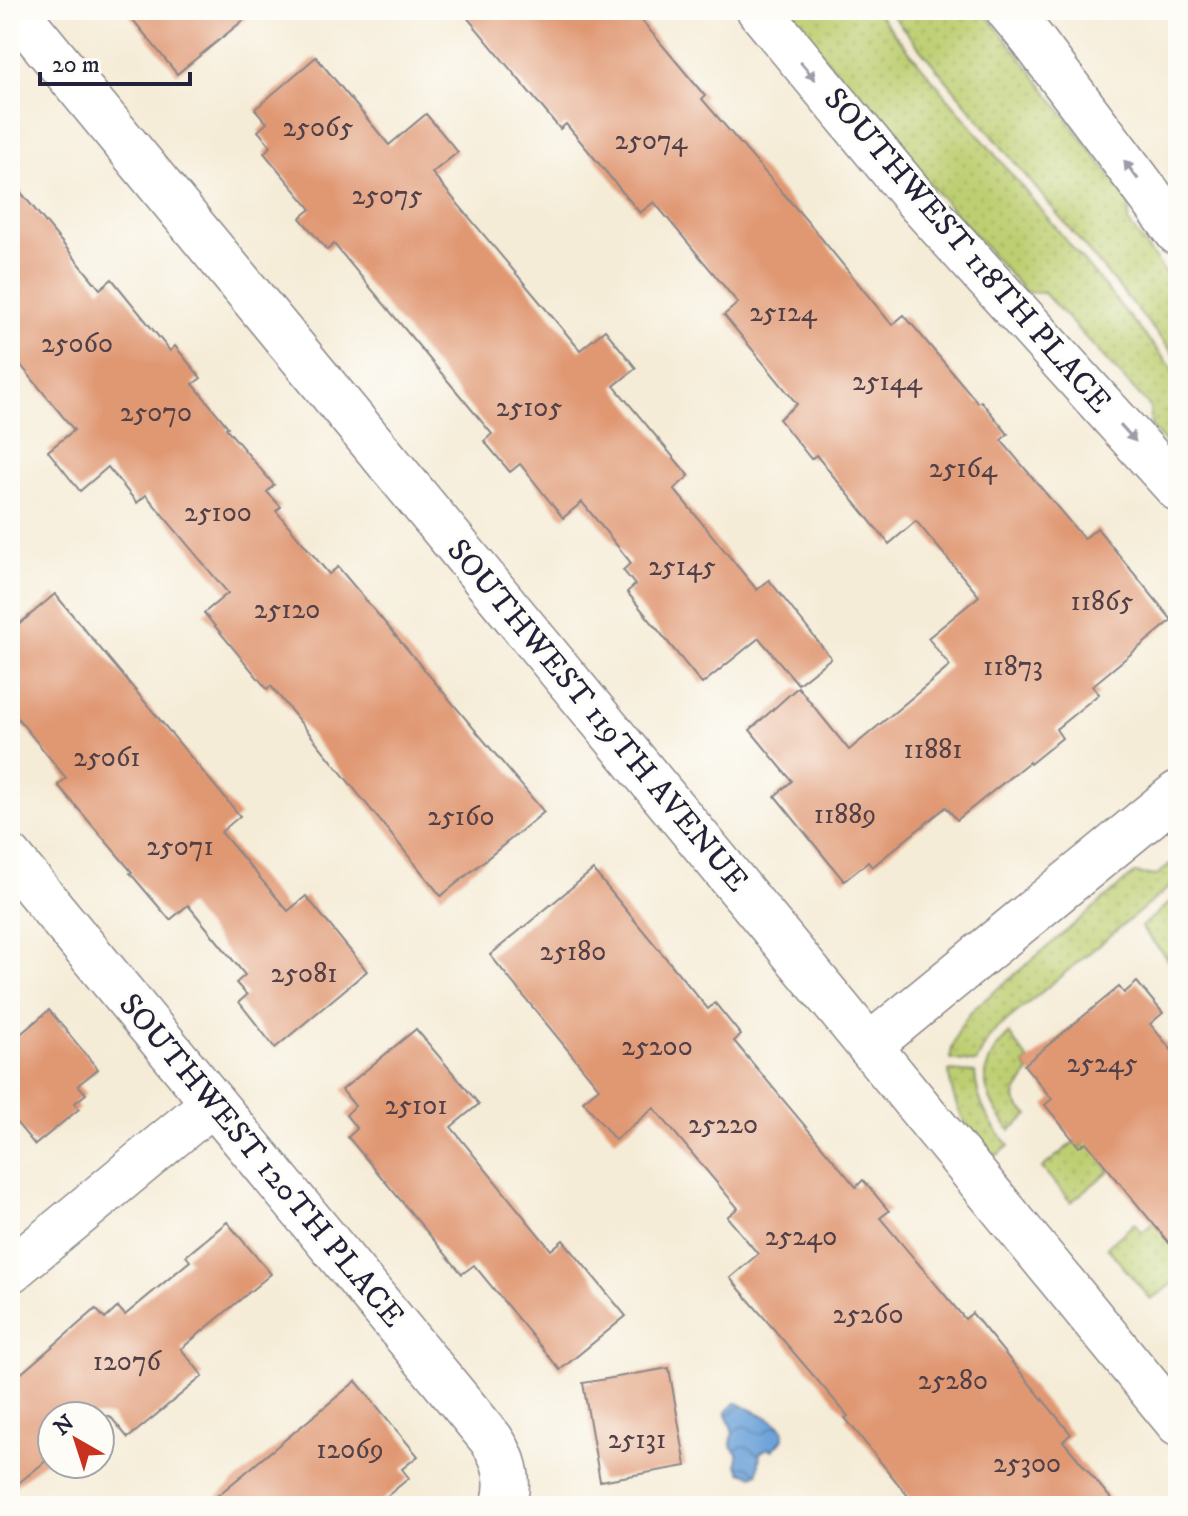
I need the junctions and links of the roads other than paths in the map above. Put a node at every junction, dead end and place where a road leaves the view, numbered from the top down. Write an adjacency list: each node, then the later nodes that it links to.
1 (15, 10): 8 (street, SOUTHWEST 119TH AVENUE)
2 (759, 10): 5 (street, SOUTHWEST 118TH PLACE, one-way to 5)
3 (1008, 10): 4 (street, one-way to 3)
4 (1178, 233)
5 (1178, 489)
6 (1178, 793): 8 (street)
7 (10, 857): 9 (street, SOUTHWEST 120TH PLACE)
8 (869, 1046): 11 (street, SOUTHWEST 119TH AVENUE)
9 (213, 1103): 10 (street); 12 (street, SOUTHWEST 120TH PLACE)
10 (10, 1271)
11 (1178, 1423)
12 (505, 1488)

